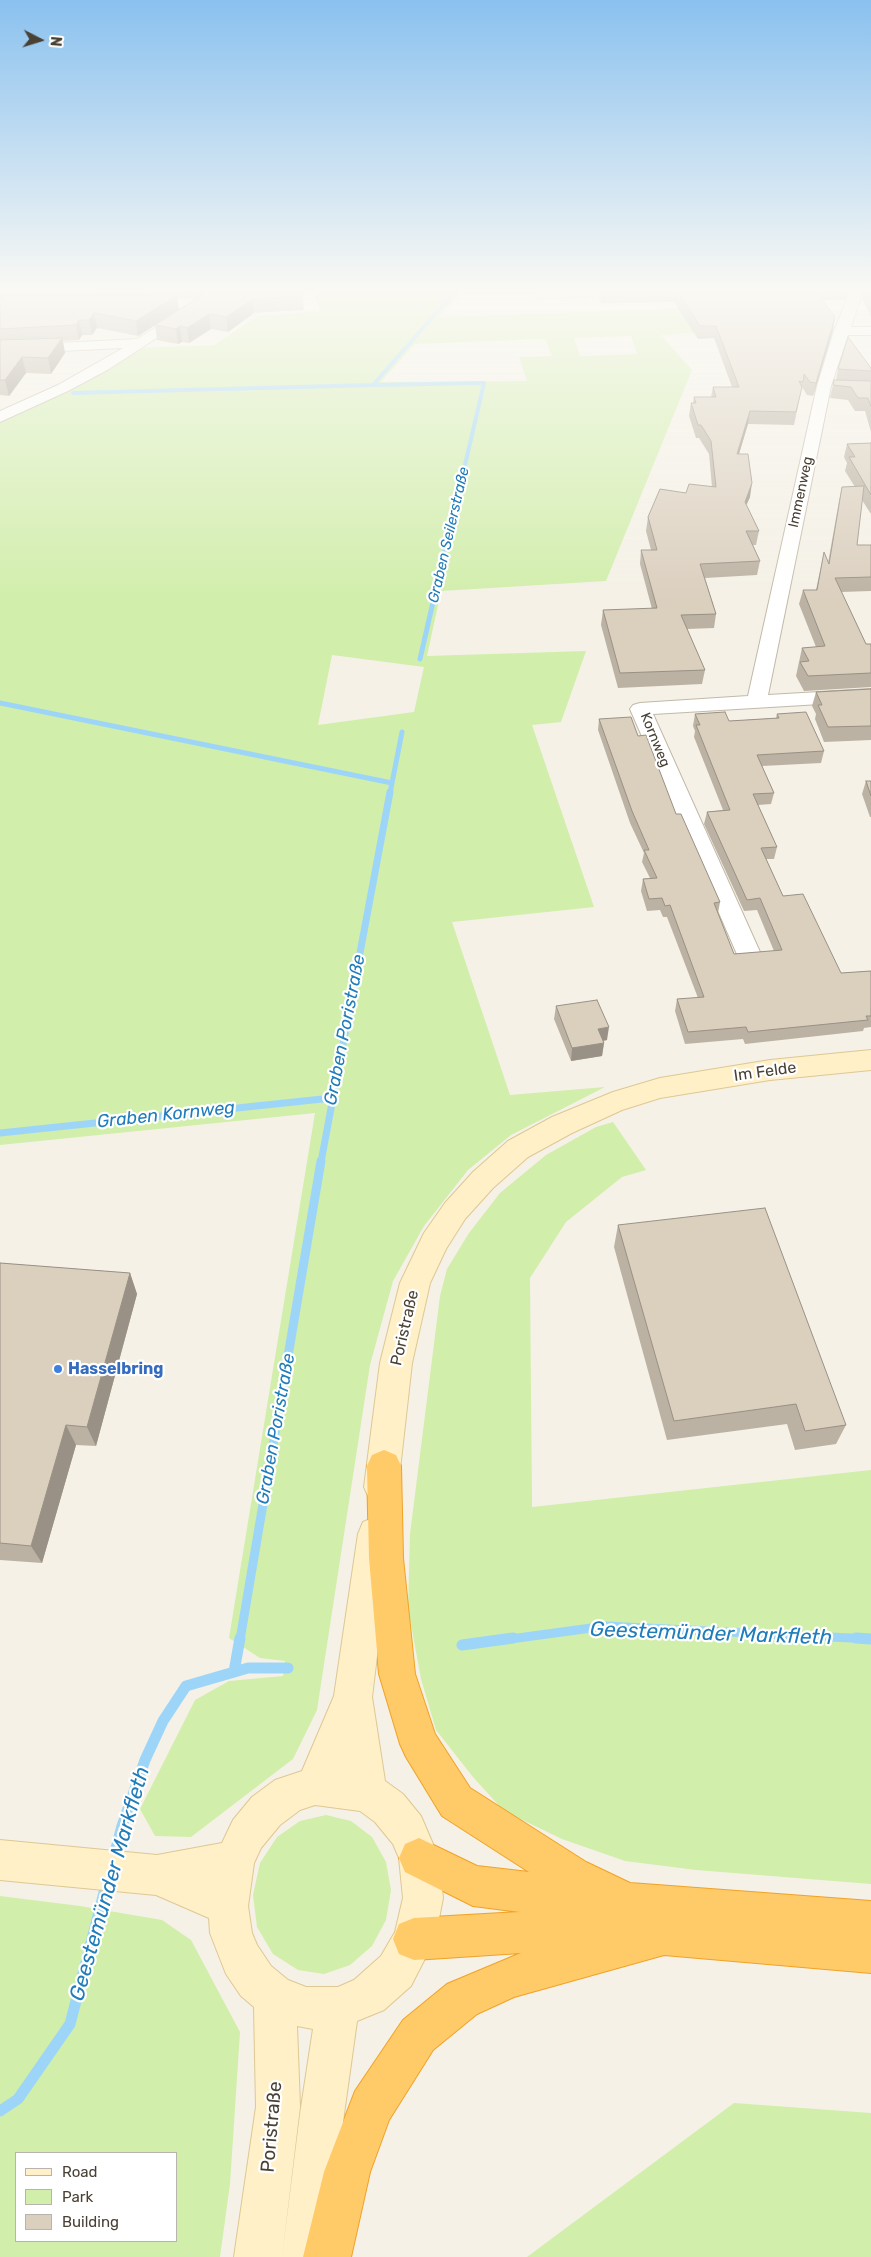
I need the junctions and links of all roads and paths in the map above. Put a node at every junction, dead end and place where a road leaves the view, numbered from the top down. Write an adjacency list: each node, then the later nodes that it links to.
1 (53, 392): 3 (street)
2 (823, 392): 5 (street, Immenweg)
3 (4, 414)
4 (871, 695): 5 (street, Kornweg)
5 (757, 700): 6 (street, Kornweg)
6 (748, 952)
7 (871, 1060): 8 (main road, Im Felde)
8 (660, 1088): 9 (main road, Poristraße)
9 (384, 1466): 10 (main road, Poristraße); 17 (highway)
10 (353, 1697): 11 (main road, Poristraße); 12 (main road, Poristraße)
11 (315, 1786): 12 (main road); 15 (main road)
12 (367, 1792): 13 (main road)
13 (419, 1858): 17 (highway); 21 (main road)
14 (0, 1860): 16 (main road)
15 (234, 1861): 16 (main road); 18 (main road)
16 (157, 1875): 18 (main road)
17 (628, 1903): 19 (highway)
18 (228, 1906): 23 (main road)
19 (871, 1922)
20 (664, 1934): 21 (highway); 22 (highway); 27 (highway)
21 (414, 1939): 24 (main road)
22 (871, 1952)
23 (275, 1997): 24 (main road); 25 (main road, Poristraße)
24 (338, 2008): 26 (main road)
25 (258, 2257)
26 (306, 2257)
27 (327, 2257)

